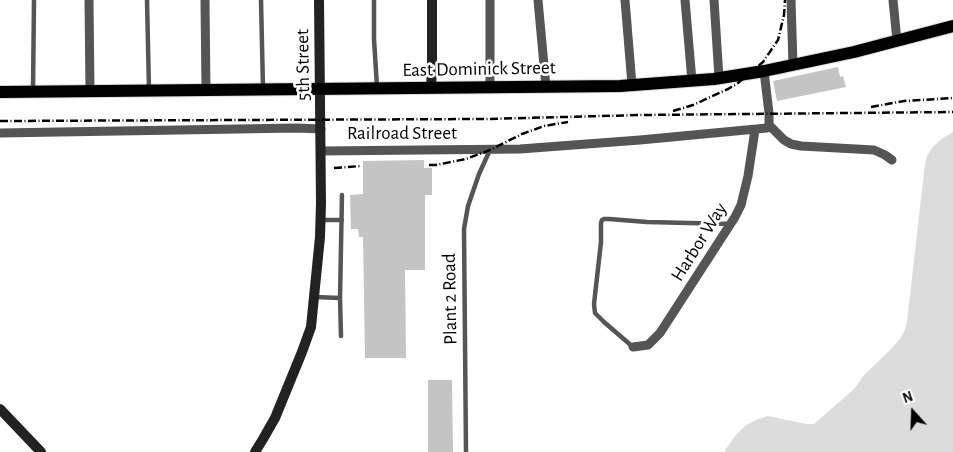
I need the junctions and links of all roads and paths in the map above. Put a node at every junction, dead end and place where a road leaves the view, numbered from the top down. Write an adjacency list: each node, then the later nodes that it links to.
1 (34, 0): 32 (lane)
2 (89, 0): 33 (street)
3 (147, 0): 30 (lane)
4 (205, 0): 28 (street)
5 (261, 0): 29 (lane)
6 (319, 0): 27 (street, 5th Street)
7 (374, 0): 25 (lane)
8 (432, 0): 26 (street)
9 (490, 0): 23 (street)
10 (538, 0): 24 (street)
11 (625, 0): 22 (street)
12 (685, 0): 21 (street)
13 (714, 0): 20 (street)
14 (791, 0): 18 (street)
15 (893, 0): 17 (street)
16 (953, 26): 17 (main road, East Dominick Street)
17 (897, 41): 18 (main road, East Dominick Street)
18 (793, 65): 19 (main road, East Dominick Street)
19 (764, 71): 20 (main road, East Dominick Street); 34 (street)
20 (719, 78): 21 (main road, East Dominick Street)
21 (692, 81): 22 (main road, East Dominick Street)
22 (632, 85): 24 (main road, East Dominick Street)
23 (490, 87): 24 (main road, East Dominick Street); 26 (main road, East Dominick Street)
24 (546, 87)
25 (377, 88): 26 (main road, East Dominick Street); 27 (main road, East Dominick Street)
26 (431, 88)
27 (320, 89): 29 (main road, East Dominick Street); 35 (street, 5th Street)
28 (206, 90): 29 (main road, East Dominick Street); 30 (main road, East Dominick Street)
29 (263, 90)
30 (148, 91): 33 (main road, East Dominick Street)
31 (0, 92): 32 (main road, East Dominick Street)
32 (33, 92): 33 (main road, East Dominick Street)
33 (90, 92)
34 (769, 125): 36 (street, Railroad Street); 40 (street)
35 (321, 129): 37 (street, Railroad Street); 39 (street, Railroad Street)
36 (755, 130): 38 (street, Railroad Street); 44 (street, Harbor Way)
37 (0, 133)
38 (490, 150): 39 (street, Railroad Street); 52 (lane, Plant 2 Road)
39 (321, 151): 42 (street)
40 (892, 160)
41 (342, 195): 43 (lane)
42 (320, 220): 43 (lane); 45 (street)
43 (342, 220): 46 (lane)
44 (731, 224): 48 (street, Harbor Way); 48 (lane)
45 (314, 297): 46 (lane); 51 (street)
46 (340, 298): 47 (lane)
47 (341, 336)
48 (633, 347)
49 (0, 409): 50 (street)
50 (41, 452)
51 (255, 452)
52 (466, 452)

